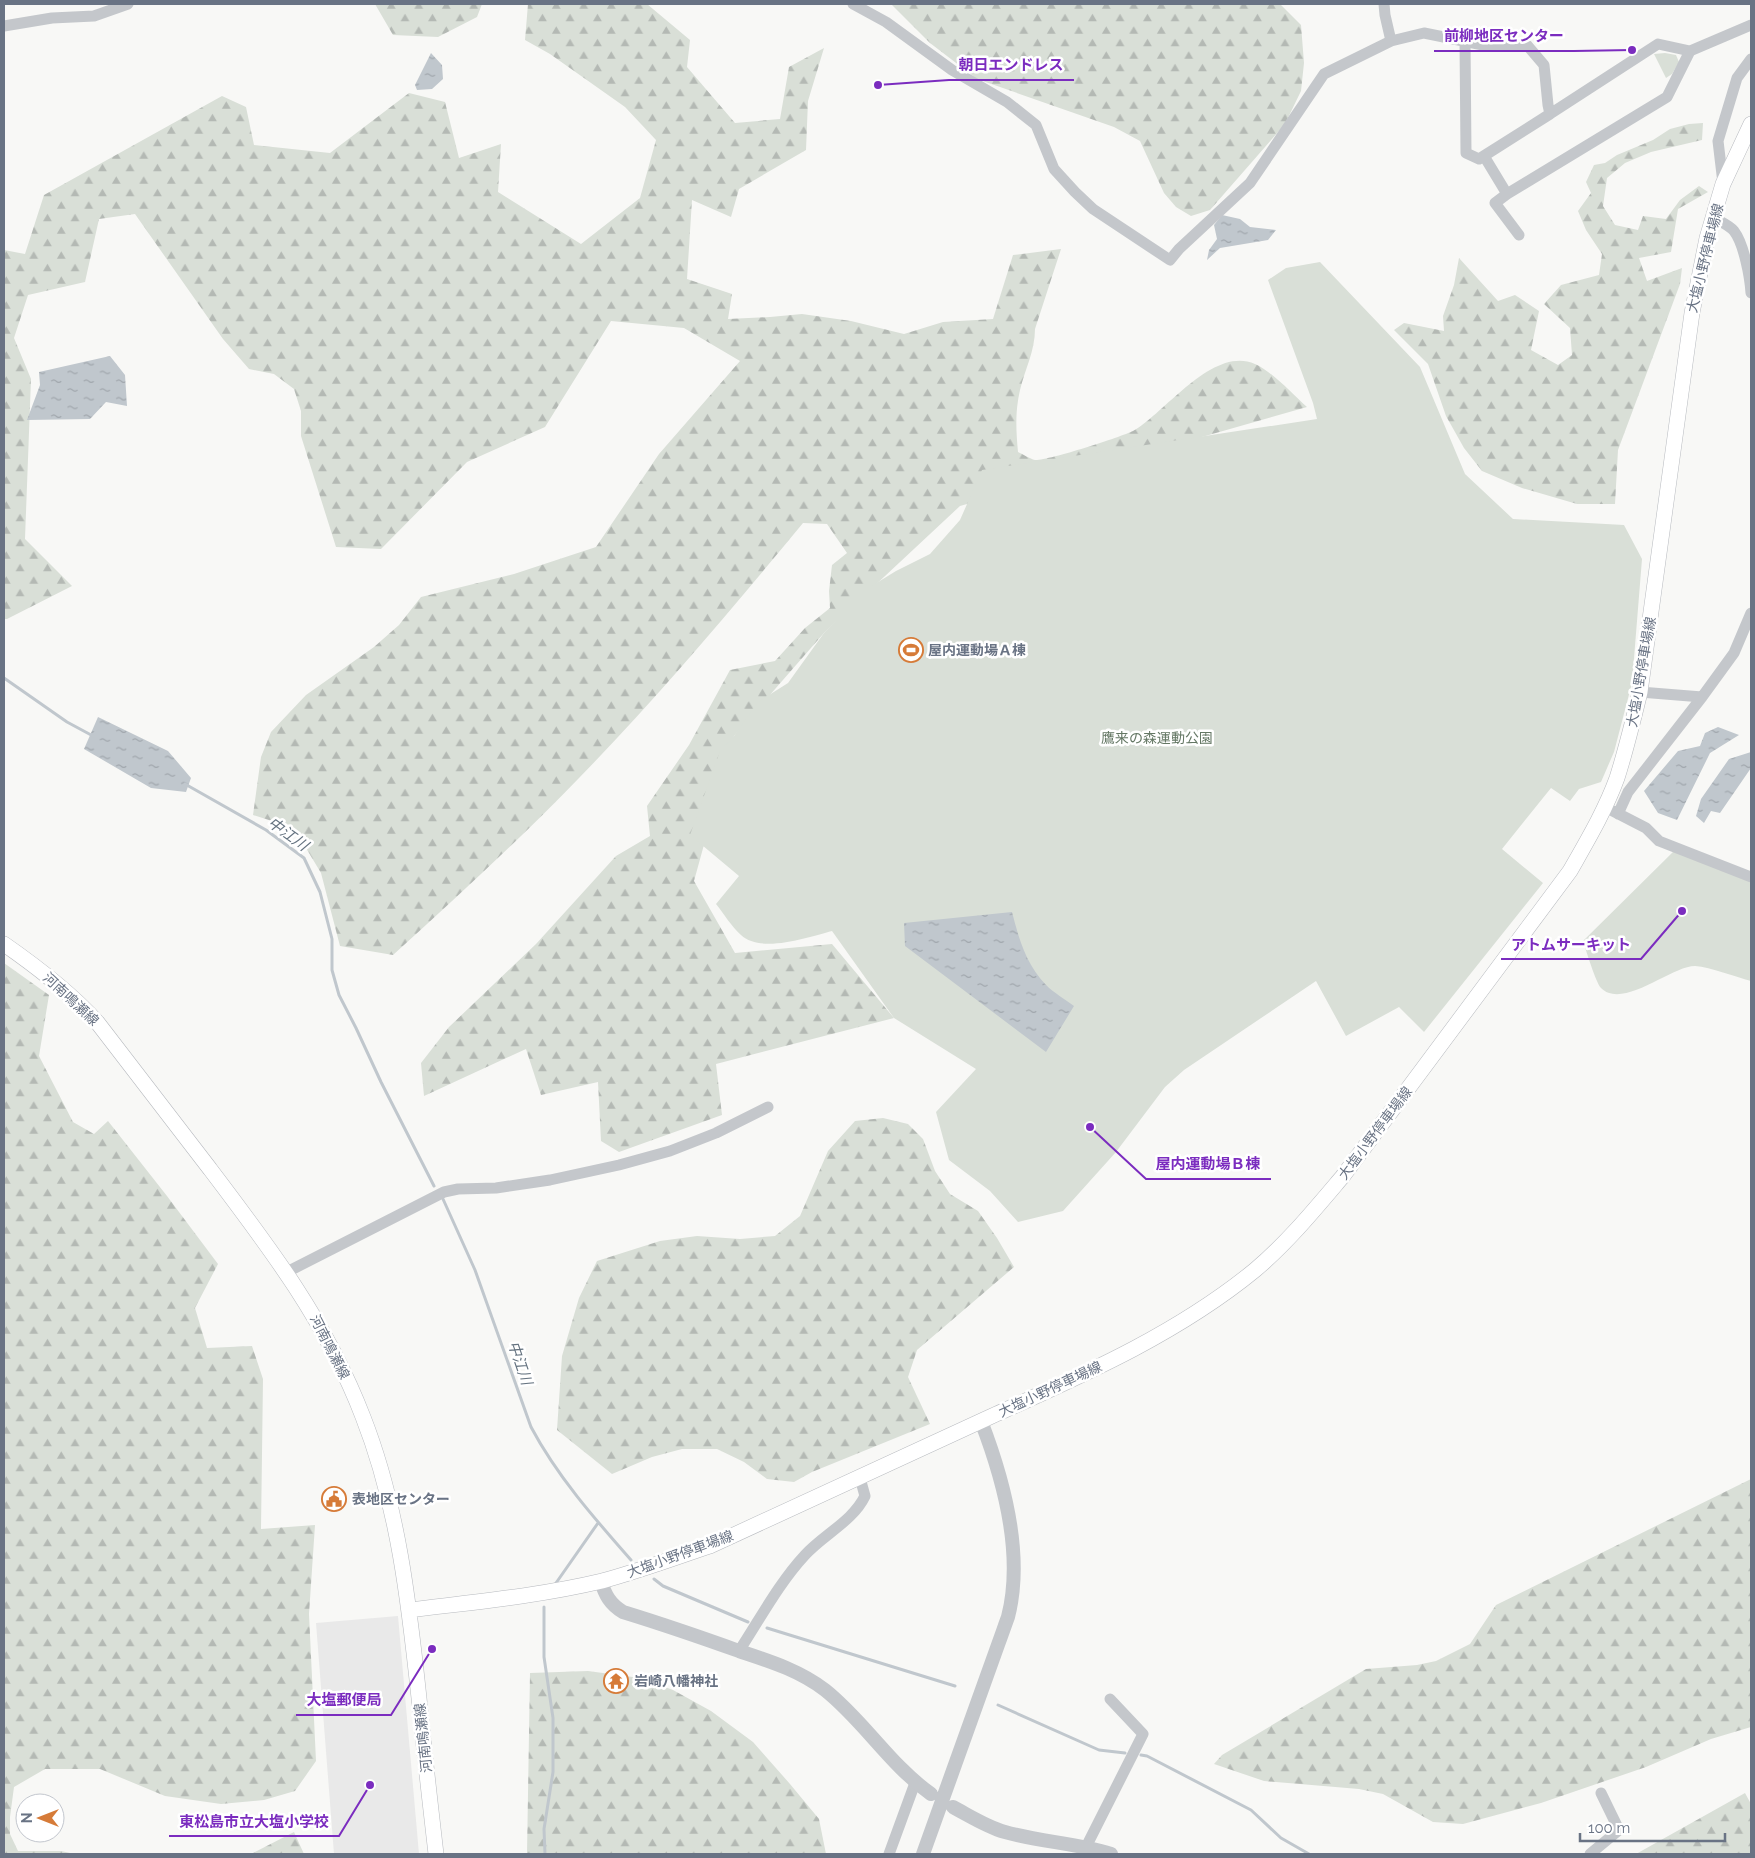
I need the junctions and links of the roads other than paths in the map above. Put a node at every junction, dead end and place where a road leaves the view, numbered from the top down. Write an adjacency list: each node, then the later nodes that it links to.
1 (128, 4): 5 (street)
2 (854, 4): 6 (street)
3 (1384, 4): 6 (street)
4 (1751, 25): 8 (street)
5 (4, 26)
6 (1391, 41): 7 (street)
7 (1465, 41): 10 (street); 12 (street)
8 (1690, 51): 10 (street); 14 (street)
9 (1751, 59): 13 (street)
10 (1550, 114): 12 (street)
11 (1751, 124): 13 (main road, 大塩小野停車場線)
12 (1484, 156): 14 (street)
13 (1724, 184): 15 (main road, 大塩小野停車場線)
14 (1506, 194): 16 (street)
15 (1714, 218): 17 (street); 19 (main road, 大塩小野停車場線)
16 (1519, 236)
17 (1751, 293)
18 (1751, 613): 20 (street)
19 (1640, 692): 20 (street); 21 (main road, 大塩小野停車場線)
20 (1702, 697): 22 (street)
21 (1604, 808): 22 (street); 27 (main road, 大塩小野停車場線)
22 (1618, 814): 23 (street)
23 (1751, 877)
24 (4, 944): 26 (main road, 河南鳴瀬線)
25 (768, 1108): 26 (street)
26 (287, 1272): 30 (main road, 河南鳴瀬線)
27 (981, 1421): 28 (main road, 大塩小野停車場線); 40 (street)
28 (860, 1478): 29 (main road, 大塩小野停車場線); 31 (street)
29 (601, 1581): 30 (main road, 大塩小野停車場線); 31 (street)
30 (410, 1610): 38 (main road, 河南鳴瀬線)
31 (739, 1651): 33 (street)
32 (1110, 1699): 37 (street)
33 (915, 1783): 35 (street); 39 (street)
34 (1601, 1793): 42 (street)
35 (931, 1794)
36 (953, 1807): 37 (street)
37 (1086, 1847): 41 (street)
38 (436, 1854)
39 (889, 1854)
40 (923, 1854)
41 (1111, 1854)
42 (1590, 1854)

